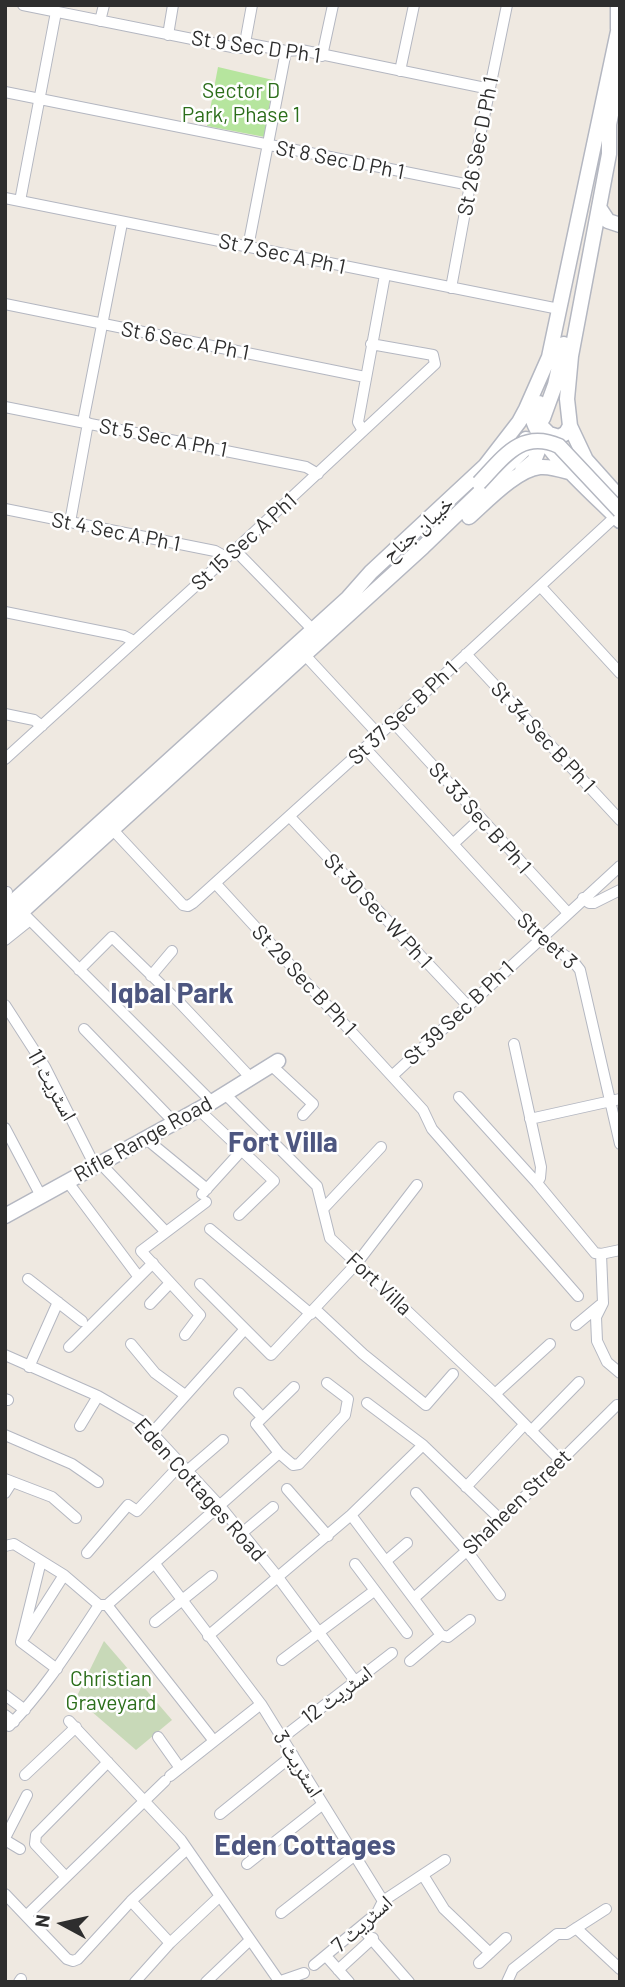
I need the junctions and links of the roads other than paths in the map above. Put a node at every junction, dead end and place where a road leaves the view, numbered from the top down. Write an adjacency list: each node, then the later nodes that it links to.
1 (23, 5): 9 (street, St 9 Sec D Ph 1)
2 (104, 5): 11 (street)
3 (173, 5): 13 (street)
4 (252, 5): 14 (street)
5 (333, 5): 16 (street)
6 (414, 5): 17 (street)
7 (507, 5): 19 (street, St 26 Sec D Ph 1)
8 (618, 5): 12 (main road, خیبان جناح)
9 (42, 7): 10 (street, St 9 Sec D Ph 1)
10 (56, 12): 11 (street, St 9 Sec D Ph 1); 21 (street)
11 (100, 21): 13 (street, St 9 Sec D Ph 1)
12 (619, 26): 36 (main road, خیبان جناح)
13 (168, 35): 14 (street, St 9 Sec D Ph 1)
14 (245, 43): 15 (street, St 9 Sec D Ph 1)
15 (286, 51): 16 (street, St 9 Sec D Ph 1); 23 (street)
16 (321, 56): 17 (street, St 9 Sec D Ph 1)
17 (400, 71): 19 (street, St 9 Sec D Ph 1)
18 (620, 72): 22 (main road)
19 (490, 89): 24 (street, St 26 Sec D Ph 1)
20 (5, 92): 21 (street, St 8 Sec D Ph 1)
21 (38, 99): 23 (street, St 8 Sec D Ph 1); 26 (street)
22 (609, 122): 27 (main road); 42 (main road)
23 (266, 146): 24 (street, St 8 Sec D Ph 1); 32 (street)
24 (470, 185): 34 (street, St 26 Sec D Ph 1)
25 (5, 198): 26 (street, St 7 Sec A Ph 1)
26 (20, 201): 28 (street, St 7 Sec A Ph 1)
27 (600, 209): 29 (main road); 31 (main road)
28 (122, 223): 32 (street, St 7 Sec A Ph 1); 37 (street)
29 (620, 225)
30 (620, 230): 31 (main road)
31 (595, 234): 44 (main road)
32 (248, 247): 33 (street, St 7 Sec A Ph 1)
33 (384, 275): 34 (street, St 7 Sec A Ph 1); 38 (street)
34 (451, 288): 36 (street, St 7 Sec A Ph 1)
35 (5, 304): 37 (street, St 6 Sec A Ph 1)
36 (559, 309): 39 (main road, خیبان جناح)
37 (102, 324): 40 (street, St 6 Sec A Ph 1); 43 (street)
38 (371, 344): 40 (street); 45 (street, St 15 Sec A Ph1)
39 (549, 357): 42 (main road); 47 (main road, خیبان جناح)
40 (366, 377): 45 (street)
41 (5, 407): 43 (street, St 5 Sec A Ph 1)
42 (539, 421): 44 (main road); 48 (main road)
43 (85, 423): 49 (street, St 5 Sec A Ph 1); 54 (street)
44 (570, 426): 51 (main road)
45 (363, 431): 49 (street, St 15 Sec A Ph1)
46 (530, 444): 58 (main road, خیبان جناح)
47 (485, 466): 50 (main road); 58 (main road, خیبان جناح)
48 (572, 473): 50 (main road); 53 (main road)
49 (318, 474): 55 (street, St 15 Sec A Ph1)
50 (516, 477): 58 (main road)
51 (620, 498)
52 (5, 509): 54 (street, St 4 Sec A Ph 1)
53 (618, 516): 57 (street, St 37 Sec B Ph 1); 58 (main road, bridge)
54 (70, 522): 56 (street, St 4 Sec A Ph 1)
55 (235, 550): 56 (street, St 15 Sec A Ph1); 60 (street)
56 (226, 557): 61 (street, St 15 Sec A Ph1)
57 (541, 587): 63 (street, St 37 Sec B Ph 1); 64 (street)
58 (352, 603): 60 (main road, خیبان جناح); 62 (main road, خیبان جناح)
59 (5, 612): 61 (street)
60 (314, 631): 80 (main road, خیبان جناح)
61 (134, 641): 67 (street, St 15 Sec A Ph1)
62 (304, 654): 68 (street); 74 (main road, خیبان جناح)
63 (467, 654): 66 (street, St 37 Sec B Ph 1); 73 (street, St 34 Sec B Ph 1)
64 (620, 673)
65 (5, 714): 67 (street)
66 (393, 722): 68 (street, St 37 Sec B Ph 1); 72 (street, St 33 Sec B Ph 1)
67 (42, 726): 70 (street, St 15 Sec A Ph1)
68 (379, 735): 69 (street, St 37 Sec B Ph 1)
69 (365, 748): 71 (street, St 37 Sec B Ph 1); 75 (street, Street 3)
70 (5, 759)
71 (289, 817): 77 (street, St 37 Sec B Ph 1); 89 (street, St 30 Sec W Ph 1)
72 (481, 818): 75 (street); 81 (street, St 33 Sec B Ph 1)
73 (620, 821)
74 (113, 830): 77 (street, St 37 Sec B Ph 1); 80 (main road, خیبان جناح)
75 (453, 844): 83 (street, Street 3)
76 (620, 866): 79 (street, St 39 Sec B Ph 1)
77 (216, 884): 93 (street, St 29 Sec B Ph 1)
78 (620, 890): 79 (street)
79 (583, 898): 81 (street, St 39 Sec B Ph 1)
80 (13, 902): 82 (main road, خیبان جناح); 84 (street); 86 (street)
81 (568, 913): 83 (street, St 39 Sec B Ph 1)
82 (5, 927)
83 (540, 939): 89 (street, St 39 Sec B Ph 1); 97 (street, Street 3)
84 (5, 940)
85 (172, 951): 87 (street)
86 (79, 971): 87 (street); 96 (street)
87 (152, 976): 94 (street)
88 (5, 1005): 107 (street, اسٹریٹ 11)
89 (467, 1005): 93 (street, St 39 Sec B Ph 1)
90 (84, 1029): 101 (street)
91 (514, 1044): 100 (street)
92 (274, 1063): 94 (main road, Rifle Range Road); 99 (street)
93 (392, 1076): 128 (street, St 29 Sec B Ph 1)
94 (251, 1078): 96 (main road, Rifle Range Road)
95 (459, 1097): 109 (street)
96 (218, 1098): 98 (main road, Rifle Range Road); 111 (street)
97 (615, 1100): 100 (street); 104 (street, Street 3)
98 (198, 1109): 101 (main road, Rifle Range Road); 106 (street)
99 (303, 1115)
100 (530, 1119): 109 (street)
101 (174, 1122): 103 (main road, Rifle Range Road)
102 (5, 1128): 114 (street)
103 (145, 1138): 107 (main road, Rifle Range Road); 113 (street)
104 (620, 1144)
105 (381, 1147): 112 (street)
106 (242, 1150): 113 (street); 117 (street)
107 (97, 1165): 108 (main road, Rifle Range Road); 119 (street, اسٹریٹ 11)
108 (67, 1181): 114 (main road, Rifle Range Road); 124 (street)
109 (537, 1182): 121 (street)
110 (417, 1185): 123 (street)
111 (317, 1186): 112 (street); 115 (street, Fort Villa)
112 (340, 1191): 115 (street)
113 (205, 1195): 119 (street)
114 (41, 1196): 116 (main road, Rifle Range Road)
115 (323, 1209): 123 (street, Fort Villa)
116 (7, 1211)
117 (239, 1215)
118 (210, 1229): 132 (street)
119 (166, 1232): 122 (street)
120 (620, 1250): 121 (street)
121 (601, 1254): 130 (street)
122 (153, 1263): 124 (street); 126 (street)
123 (357, 1263): 132 (street); 148 (street, Fort Villa)
124 (138, 1276): 139 (street)
125 (28, 1279): 129 (street)
126 (170, 1283): 131 (street); 136 (street)
127 (200, 1284): 135 (street)
128 (578, 1296)
129 (58, 1302): 133 (street); 141 (street)
130 (603, 1303): 134 (street); 142 (street)
131 (150, 1304)
132 (313, 1312): 135 (street); 143 (street)
133 (82, 1321)
134 (576, 1325)
135 (245, 1329): 149 (street)
136 (185, 1335)
137 (131, 1344): 149 (street)
138 (550, 1344): 148 (street)
139 (69, 1347)
140 (5, 1355): 141 (street, Eden Cottages Road)
141 (29, 1367): 150 (street, Eden Cottages Road)
142 (620, 1373)
143 (453, 1374)
144 (579, 1382): 155 (street)
145 (327, 1383): 160 (street)
146 (294, 1387): 153 (street)
147 (239, 1393): 153 (street)
148 (495, 1394): 155 (street, Fort Villa)
149 (185, 1395): 156 (street)
150 (98, 1396): 154 (street); 156 (street, Eden Cottages Road)
151 (367, 1403): 159 (street)
152 (617, 1405): 161 (street, Shaheen Street)
153 (262, 1417): 160 (street)
154 (79, 1426)
155 (528, 1428): 161 (street, Fort Villa); 165 (street)
156 (152, 1433): 162 (street, Eden Cottages Road)
157 (5, 1435): 164 (street)
158 (223, 1440): 162 (street)
159 (423, 1445): 165 (street); 171 (street)
160 (279, 1453): 169 (street)
161 (561, 1460): 173 (street, Shaheen Street)
162 (184, 1467): 169 (street, Eden Cottages Road); 179 (street)
163 (9, 1480): 167 (street); 172 (street)
164 (98, 1482)
165 (466, 1487): 173 (street)
166 (287, 1489): 175 (street)
167 (5, 1493)
168 (416, 1493): 178 (street)
169 (220, 1506): 174 (street, Eden Cottages Road); 182 (street)
170 (273, 1507): 174 (street)
171 (351, 1515): 175 (street); 181 (street)
172 (76, 1518)
173 (500, 1520): 178 (street, Shaheen Street)
174 (242, 1533): 186 (street, Eden Cottages Road)
175 (328, 1536): 186 (street)
176 (407, 1543): 181 (street)
177 (5, 1546): 180 (street)
178 (467, 1551): 188 (street); 189 (street, Shaheen Street)
179 (87, 1553)
180 (41, 1561): 184 (street); 198 (street)
181 (386, 1561): 189 (street)
182 (155, 1564): 190 (street, اسٹریٹ 3); 191 (street)
183 (355, 1564): 187 (street)
184 (64, 1575): 191 (street); 198 (street)
185 (212, 1576): 190 (street)
186 (277, 1576): 194 (street, Eden Cottages Road); 197 (street)
187 (374, 1591): 194 (street); 195 (street)
188 (500, 1595)
189 (414, 1598): 196 (street)
190 (181, 1599): 193 (street); 197 (street, اسٹریٹ 3)
191 (103, 1605): 202 (street); 210 (street)
192 (470, 1620): 196 (street)
193 (155, 1622)
194 (318, 1632): 200 (street); 203 (street, Eden Cottages Road)
195 (407, 1633)
196 (441, 1635): 201 (street)
197 (208, 1636): 205 (street, اسٹریٹ 3)
198 (21, 1642): 202 (street)
199 (392, 1653): 203 (street, اسٹریٹ 12)
200 (282, 1660)
201 (410, 1661)
202 (57, 1668): 206 (street)
203 (355, 1681): 209 (street, اسٹریٹ 12)
204 (5, 1695): 206 (street)
205 (259, 1701): 209 (street, اسٹریٹ 3); 210 (street)
206 (25, 1710): 207 (street)
207 (10, 1721)
208 (158, 1737): 213 (street)
209 (282, 1738): 211 (street, اسٹریٹ 3)
210 (214, 1741): 213 (street)
211 (293, 1755): 217 (street, اسٹریٹ 3); 218 (street)
212 (108, 1762): 214 (street); 216 (street); 226 (street)
213 (180, 1768): 216 (street)
214 (25, 1775)
215 (27, 1796): 219 (street)
216 (145, 1802): 221 (street); 226 (street)
217 (323, 1804): 222 (street, اسٹریٹ 3); 224 (street)
218 (220, 1814)
219 (5, 1839): 220 (street)
220 (20, 1849)
221 (187, 1849): 228 (street); 229 (street)
222 (355, 1855): 230 (street, اسٹریٹ 3); 232 (street)
223 (445, 1860): 225 (street, اسٹریٹ 7)
224 (247, 1864)
225 (423, 1875): 230 (street, اسٹریٹ 7); 240 (street)
226 (65, 1876): 233 (street)
227 (5, 1894): 233 (street)
228 (219, 1897): 238 (street); 239 (street)
229 (131, 1901): 233 (street); 239 (street)
230 (383, 1901): 234 (street, اسٹریٹ 7)
231 (606, 1909): 235 (street)
232 (281, 1913)
233 (27, 1915)
234 (361, 1927): 236 (street); 241 (street, اسٹریٹ 7)
235 (576, 1928): 244 (street); 252 (street)
236 (373, 1938): 245 (street); 251 (street)
237 (506, 1938): 240 (street)
238 (250, 1940): 247 (street); 249 (street)
239 (170, 1943): 248 (street)
240 (490, 1953): 242 (street)
241 (326, 1956): 243 (street, اسٹریٹ 7); 245 (street)
242 (480, 1963)
243 (314, 1965)
244 (620, 1969)
245 (338, 1970): 250 (street)
246 (304, 1973): 247 (street)
247 (278, 1981)
248 (135, 1982)
249 (205, 1982)
250 (349, 1982)
251 (409, 1982)
252 (507, 1982)

